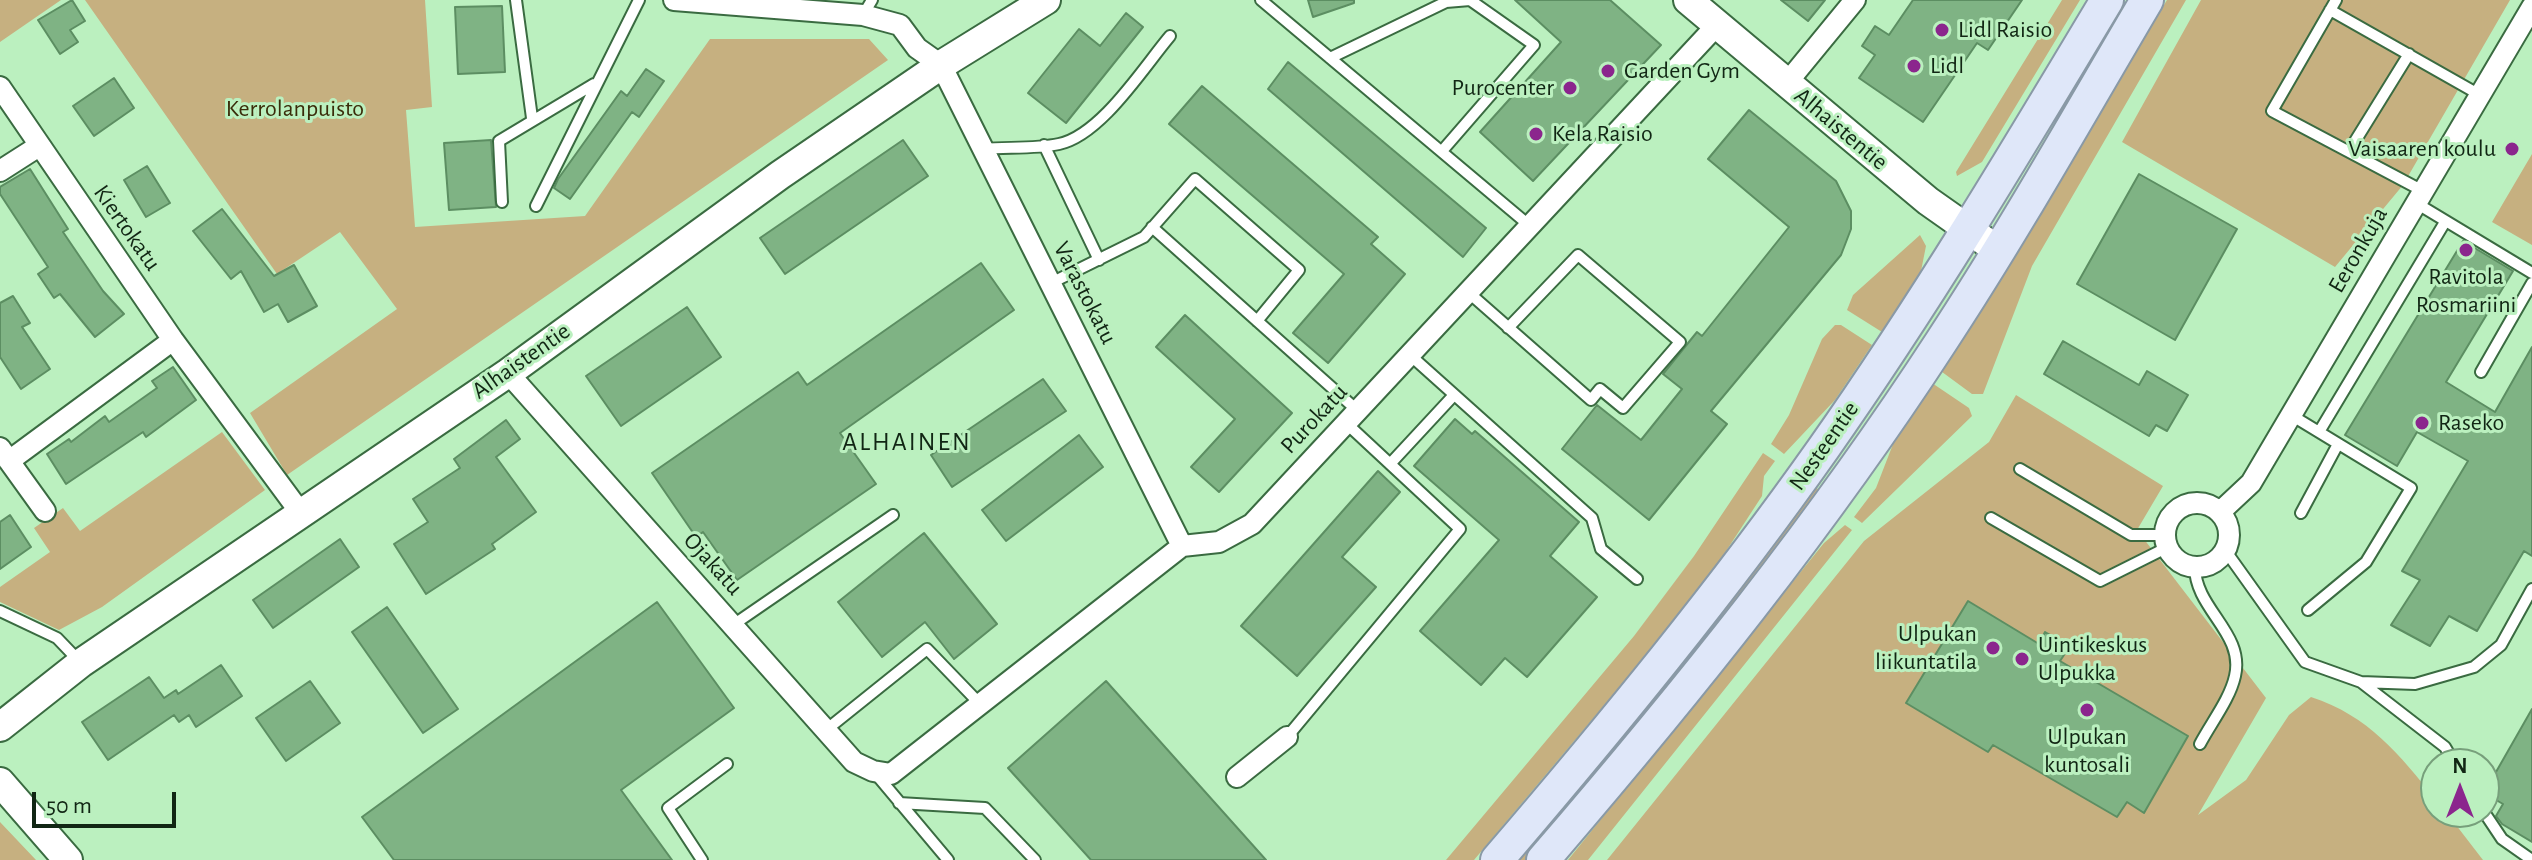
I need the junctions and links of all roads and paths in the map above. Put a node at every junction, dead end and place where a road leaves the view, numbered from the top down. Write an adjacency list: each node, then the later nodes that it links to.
1 (516, 0): 22 (lane)
2 (639, 0): 18 (lane)
3 (674, 0): 12 (street)
4 (1046, 0): 17 (street, Alhaistentie)
5 (1261, 0): 16 (lane)
6 (1855, 0): 19 (street)
7 (2107, 0): 35 (main road, Nesteentie)
8 (2147, 0): 36 (main road, Nesteentie)
9 (1692, 1): 13 (street, Alhaistentie)
10 (2333, 5): 15 (lane); 27 (lane)
11 (2532, 7): 21 (street, Eeronkuja)
12 (868, 8): 17 (street)
13 (1717, 25): 19 (street, Alhaistentie); 33 (street, Purokatu)
14 (1170, 36): 23 (lane)
15 (2409, 54): 21 (lane); 27 (lane)
16 (1330, 58): 26 (lane); 26 (lane)
17 (941, 65): 25 (street, Varastokatu); 47 (street, Alhaistentie)
18 (596, 83): 22 (lane); 31 (lane)
19 (1786, 84): 35 (street, Alhaistentie)
20 (0, 87): 24 (street, Kiertokatu)
21 (2480, 95): 29 (street, Eeronkuja)
22 (532, 118): 30 (lane)
23 (1044, 145): 25 (lane); 37 (lane)
24 (39, 146): 28 (street); 44 (street, Kiertokatu)
25 (984, 149): 39 (street, Varastokatu)
26 (1442, 151): 33 (lane)
27 (2349, 151): 29 (lane)
28 (0, 171)
29 (2420, 197): 32 (lane); 49 (street, Eeronkuja)
30 (502, 202)
31 (536, 206)
32 (2445, 222): 38 (lane); 51 (lane)
33 (1530, 226): 41 (street, Purokatu)
34 (1152, 227): 37 (lane); 42 (lane); 42 (lane)
35 (1967, 230): 36 (street, Alhaistentie); 89 (main road, Nesteentie)
36 (1999, 251): 90 (main road, Nesteentie)
37 (1099, 260): 39 (lane)
38 (2532, 273)
39 (1051, 283): 63 (street, Varastokatu)
40 (2532, 283): 46 (lane)
41 (1468, 292): 43 (lane); 45 (street, Purokatu)
42 (1257, 321): 50 (lane)
43 (1508, 328): 43 (lane)
44 (173, 340): 53 (street); 57 (street, Kiertokatu)
45 (1410, 355): 48 (lane); 50 (street, Purokatu)
46 (2481, 372)
47 (508, 373): 57 (street, Alhaistentie); 70 (street, Ojakatu)
48 (1454, 395): 54 (lane); 66 (lane)
49 (2291, 415): 51 (lane); 58 (street, Eeronkuja)
50 (1352, 417): 54 (lane); 63 (street, Purokatu)
51 (2319, 432): 52 (lane)
52 (2338, 444): 59 (lane); 68 (lane)
53 (4, 454): 56 (street)
54 (1390, 464): 76 (lane)
55 (2020, 469): 62 (lane)
56 (45, 511)
57 (300, 512): 71 (street, Alhaistentie)
58 (2220, 512): 62 (street); 64 (street)
59 (2301, 513)
60 (893, 515): 70 (lane)
61 (1991, 518): 62 (lane)
62 (2167, 541): 65 (street)
63 (1182, 546): 73 (street)
64 (2225, 550): 65 (street); 72 (lane)
65 (2195, 567): 77 (lane)
66 (1637, 579)
67 (2532, 589): 72 (lane)
68 (2308, 610)
69 (0, 611): 71 (lane)
70 (733, 625): 75 (street, Ojakatu)
71 (81, 663): 74 (street, Alhaistentie)
72 (2361, 682): 78 (lane)
73 (980, 704): 75 (lane); 80 (street)
74 (0, 727)
75 (826, 730): 80 (street, Ojakatu)
76 (1287, 737): 81 (street)
77 (2200, 744)
78 (2446, 748)
79 (727, 764): 86 (lane)
80 (882, 773): 83 (lane)
81 (1237, 777)
82 (0, 782): 85 (street)
83 (899, 803): 87 (lane); 88 (lane)
84 (2495, 828): 91 (lane)
85 (68, 860)
86 (702, 860)
87 (948, 860)
88 (1035, 860)
89 (1497, 860)
90 (1543, 860)
91 (2532, 860)

